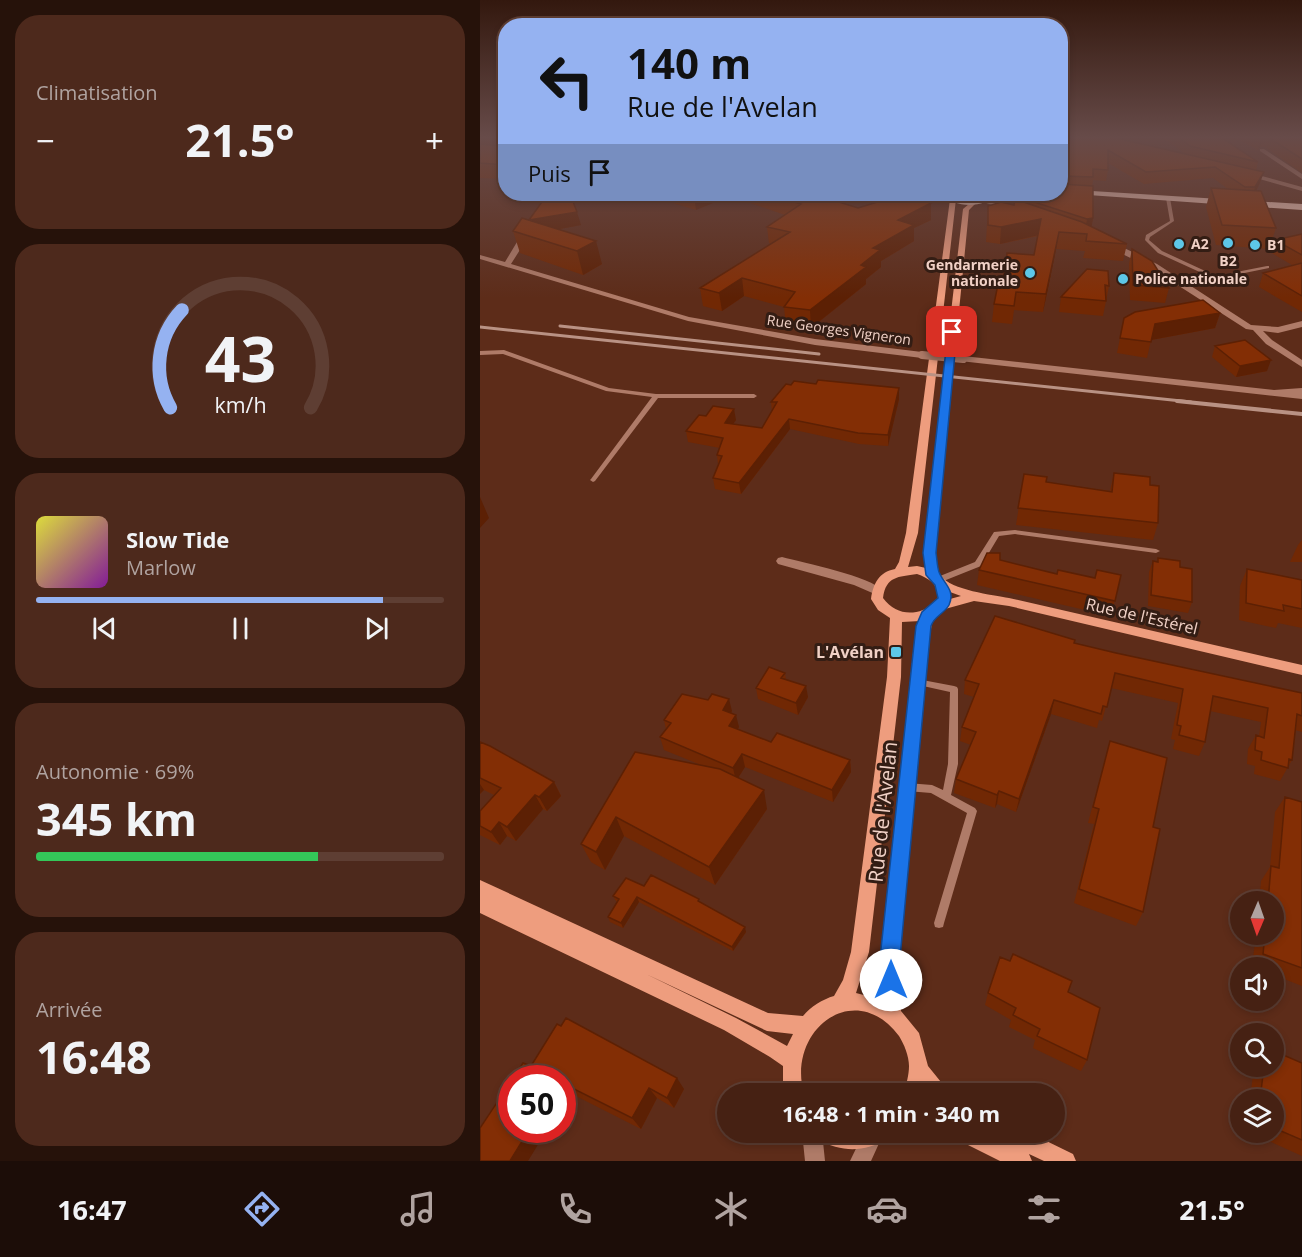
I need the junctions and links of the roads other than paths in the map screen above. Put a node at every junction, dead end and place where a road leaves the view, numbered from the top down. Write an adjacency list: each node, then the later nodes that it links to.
1 (1074, 190): 3 (main road)
2 (1082, 190): 9 (main road)
3 (1168, 198): 11 (main road); 19 (lane)
4 (547, 201): 14 (street)
5 (840, 201): 10 (lane)
6 (952, 201): 32 (main road)
7 (979, 201): 12 (street); 33 (main road)
8 (999, 201): 12 (street)
9 (1302, 202)
10 (828, 205)
11 (1302, 207)
12 (1007, 208): 13 (street)
13 (1017, 213)
14 (535, 220)
15 (528, 230): 18 (street)
16 (1100, 240): 21 (street)
17 (480, 257): 18 (street, Rue Georges Vigneron)
18 (507, 264): 26 (street, Rue Georges Vigneron, bridge)
19 (1267, 267)
20 (1302, 324): 22 (street)
21 (1257, 330): 22 (street); 23 (street)
22 (1278, 330): 23 (street)
23 (1276, 347): 25 (street)
24 (480, 352): 27 (lane)
25 (1302, 364)
26 (1302, 393)
27 (657, 396): 28 (lane); 29 (lane)
28 (754, 396)
29 (593, 480)
30 (1156, 551): 33 (lane)
31 (782, 561): 34 (street)
32 (900, 571): 33 (main road); 34 (main road)
33 (938, 580): 35 (main road, Rue de l'Estérel); 36 (main road)
34 (877, 591): 37 (main road)
35 (974, 597): 36 (main road, Rue de l'Estérel); 39 (main road, Rue de l'Estérel)
36 (941, 606): 38 (main road)
37 (896, 616): 38 (main road); 46 (main road, Rue de l'Avelan)
38 (927, 616): 40 (main road, Rue de l'Avelan)
39 (1302, 670)
40 (917, 682): 41 (main road, Rue de l'Avelan); 42 (lane)
41 (907, 787): 42 (lane); 47 (main road, Rue de l'Avelan)
42 (946, 797): 45 (lane)
43 (480, 888): 48 (main road)
44 (480, 904): 49 (main road)
45 (939, 923)
46 (840, 1003): 47 (main road); 48 (main road)
47 (892, 1013): 50 (main road)
48 (807, 1026): 49 (main road)
49 (791, 1061): 51 (main road)
50 (918, 1069): 52 (main road); 53 (main road)
51 (794, 1083)
52 (916, 1083)
53 (929, 1083)
54 (814, 1143): 58 (street)
55 (872, 1143): 59 (street)
56 (986, 1143): 60 (main road)
57 (1028, 1143): 61 (main road)
58 (815, 1161)
59 (860, 1161)
60 (1023, 1161)
61 (1066, 1161)

